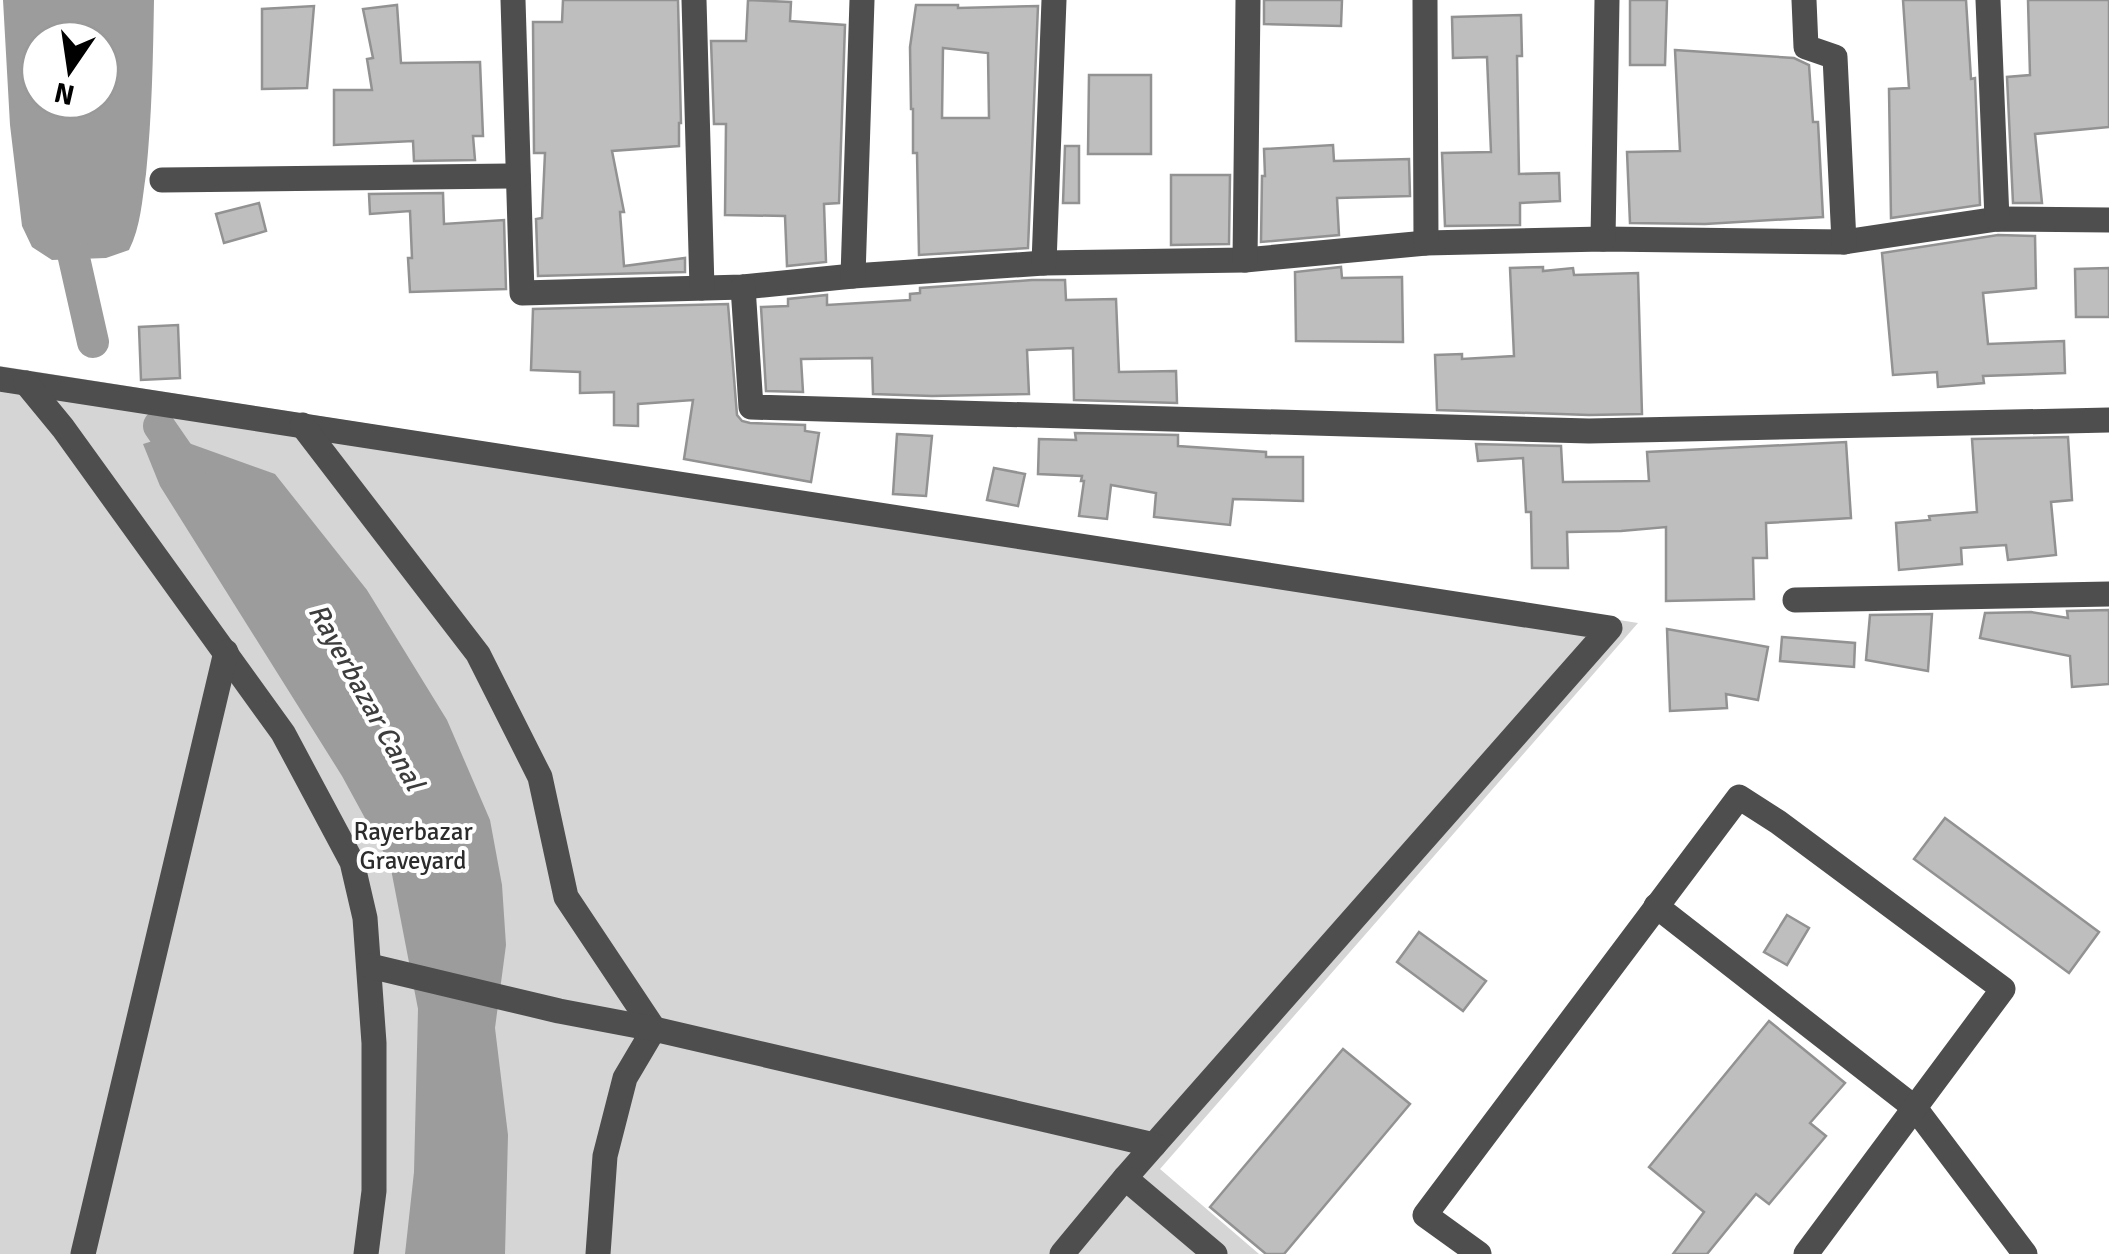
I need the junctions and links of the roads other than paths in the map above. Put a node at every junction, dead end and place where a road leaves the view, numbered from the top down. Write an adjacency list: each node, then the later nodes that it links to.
1 (513, 0): 10 (street)
2 (694, 0): 21 (street)
3 (862, 0): 19 (street)
4 (1054, 0): 18 (street)
5 (1248, 0): 17 (street)
6 (1425, 0): 16 (street)
7 (1607, 0): 14 (street)
8 (1804, 0): 15 (street)
9 (1988, 0): 12 (street)
10 (518, 176): 11 (street); 21 (street)
11 (162, 180)
12 (1998, 218): 13 (street); 15 (street)
13 (2109, 220)
14 (1603, 239): 15 (street); 16 (street)
15 (1844, 242)
16 (1426, 243): 17 (street)
17 (1245, 260): 18 (street)
18 (1044, 263): 19 (street)
19 (853, 276): 20 (street)
20 (743, 287): 21 (street); 23 (street)
21 (702, 288)
22 (13, 381): 24 (street); 27 (street)
23 (2109, 420)
24 (302, 425): 30 (street); 32 (street)
25 (2109, 594): 26 (street)
26 (1795, 600)
27 (226, 652): 29 (street); 34 (street)
28 (1656, 906): 31 (street); 31 (street); 39 (street)
29 (370, 966): 30 (street); 35 (street)
30 (654, 1028): 32 (street); 36 (street)
31 (1915, 1108): 40 (street); 41 (street)
32 (1154, 1145): 33 (street)
33 (1125, 1178): 37 (street); 38 (street)
34 (82, 1254)
35 (366, 1254)
36 (598, 1254)
37 (1062, 1254)
38 (1215, 1254)
39 (1479, 1254)
40 (1806, 1254)
41 (2025, 1254)

